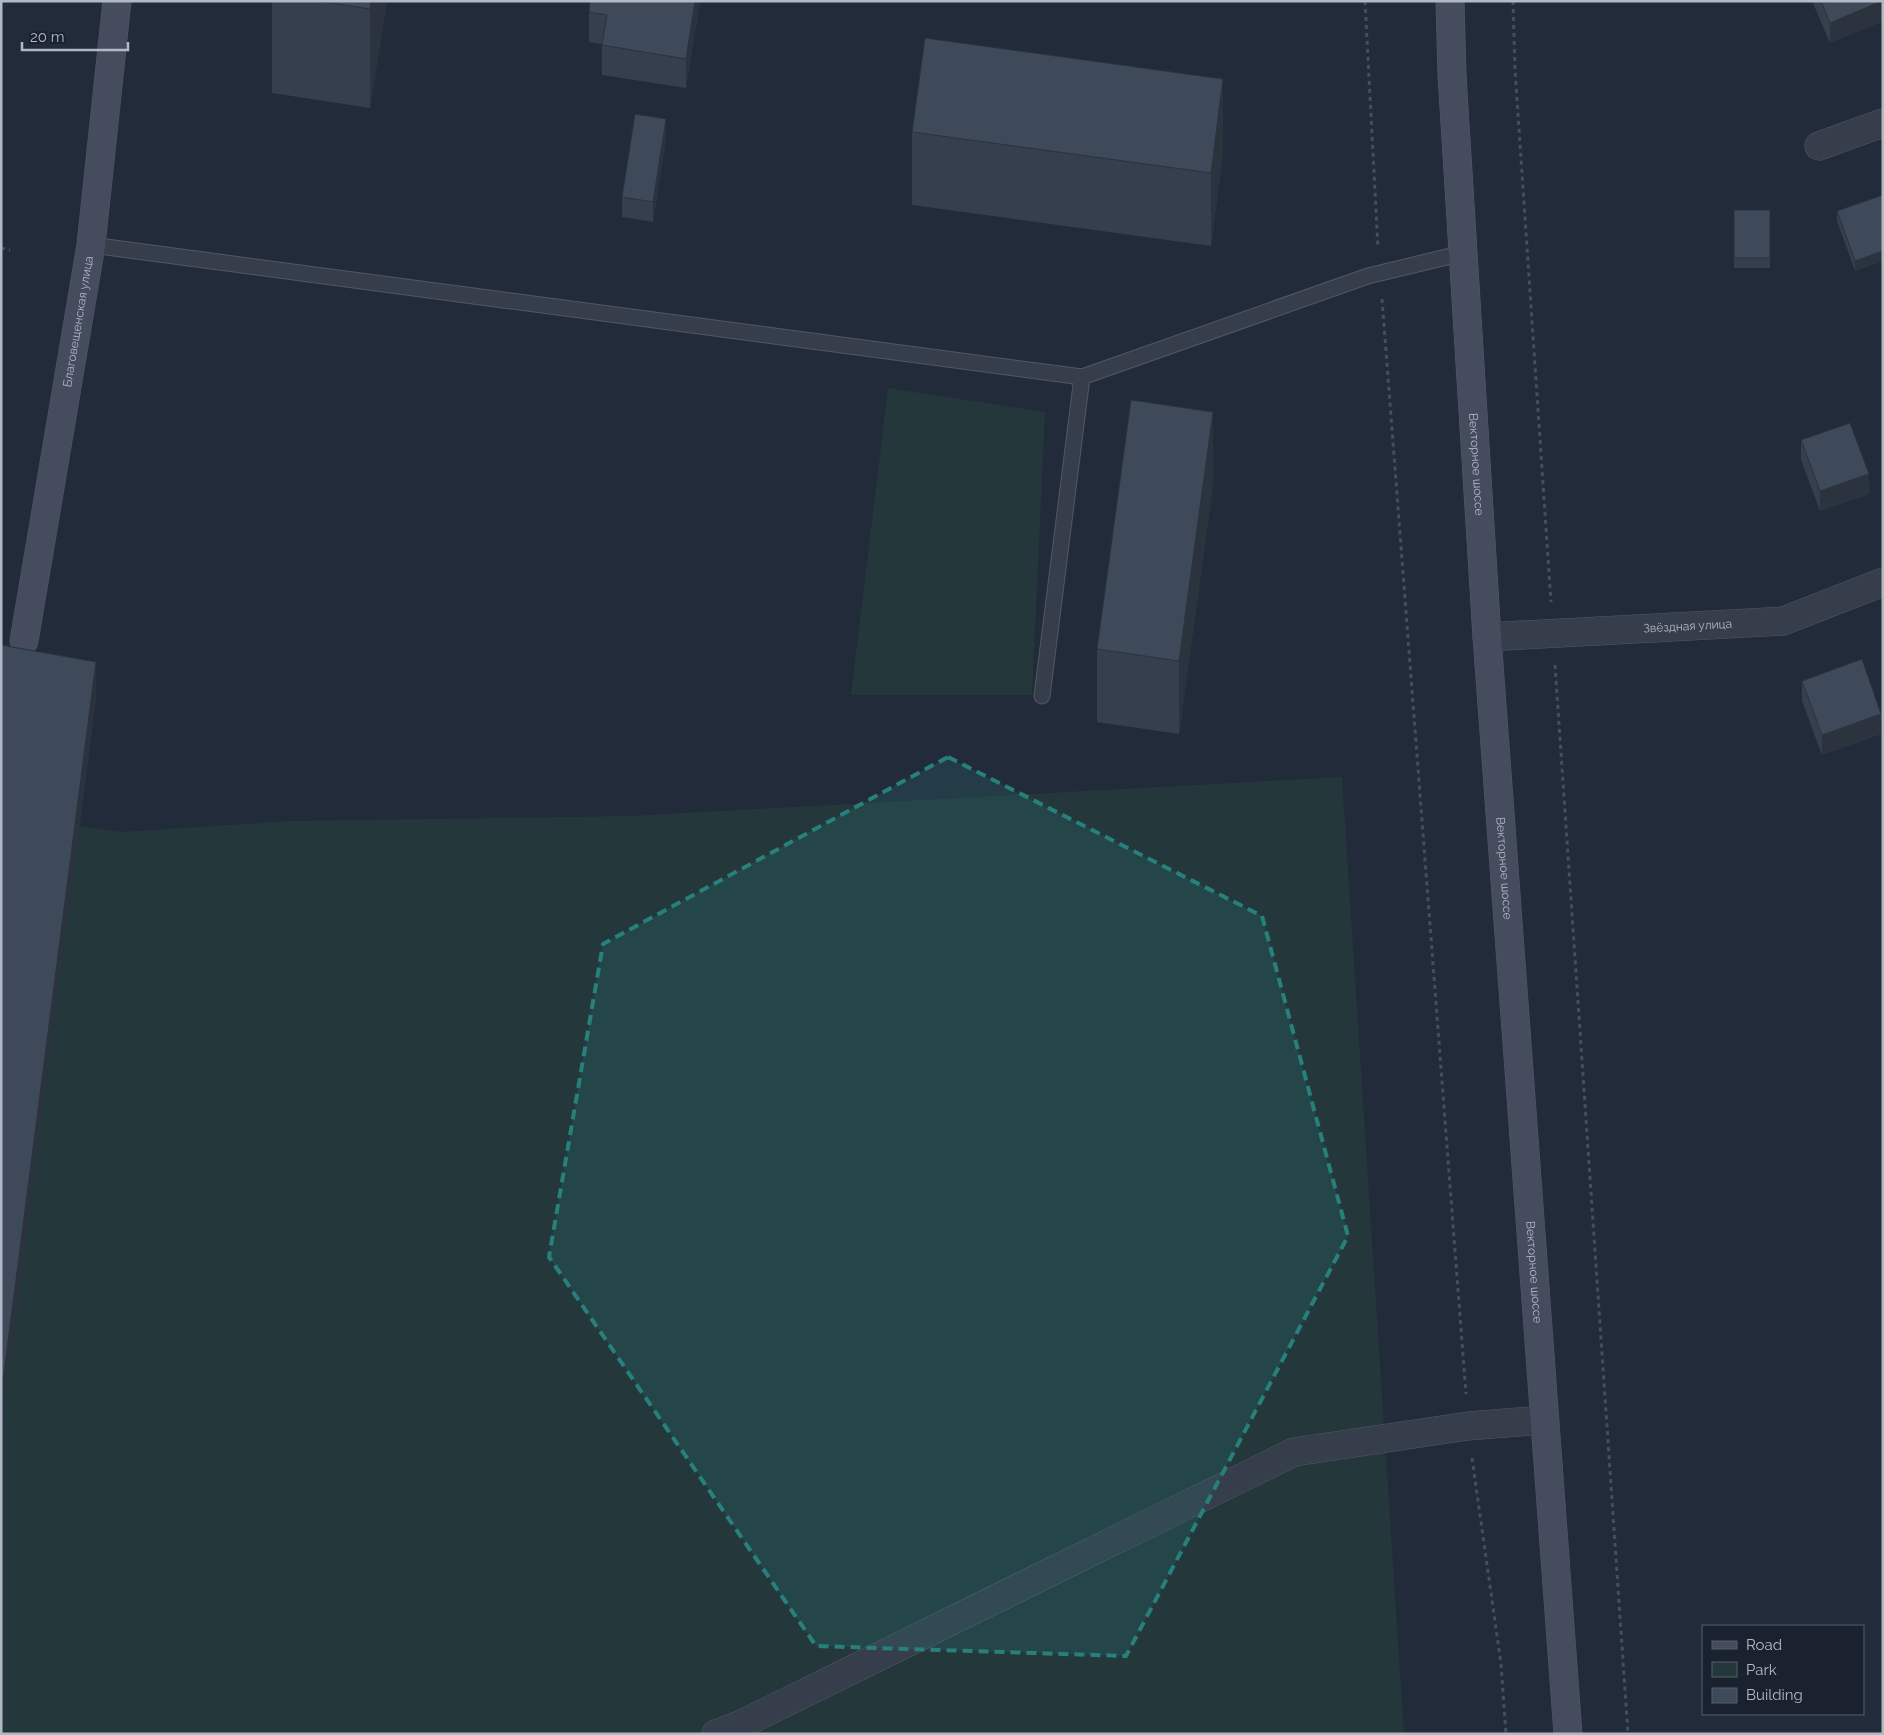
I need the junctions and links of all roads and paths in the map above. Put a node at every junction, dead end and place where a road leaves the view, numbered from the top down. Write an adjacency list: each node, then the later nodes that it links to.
1 (117, 1): 7 (main road, Благовещенская улица)
2 (1365, 1): 11 (path)
3 (1450, 1): 10 (main road, Векторное шоссе)
4 (1513, 1): 14 (path)
5 (1883, 123): 6 (street)
6 (1819, 146)
7 (91, 245): 12 (lane); 16 (main road, Благовещенская улица)
8 (1, 248): 9 (path)
9 (10, 250)
10 (1463, 253): 11 (lane); 15 (main road, Векторное шоссе)
11 (1380, 273): 12 (lane); 19 (path)
12 (1082, 377): 17 (lane)
13 (1883, 582): 14 (street, Звёздная улица)
14 (1553, 634): 15 (street, Звёздная улица); 23 (path)
15 (1487, 637): 18 (main road, Векторное шоссе)
16 (24, 640)
17 (1042, 696)
18 (1543, 1420): 19 (street); 22 (main road, Векторное шоссе)
19 (1468, 1426): 20 (street); 21 (path)
20 (716, 1734)
21 (1506, 1734)
22 (1568, 1734)
23 (1628, 1734)

